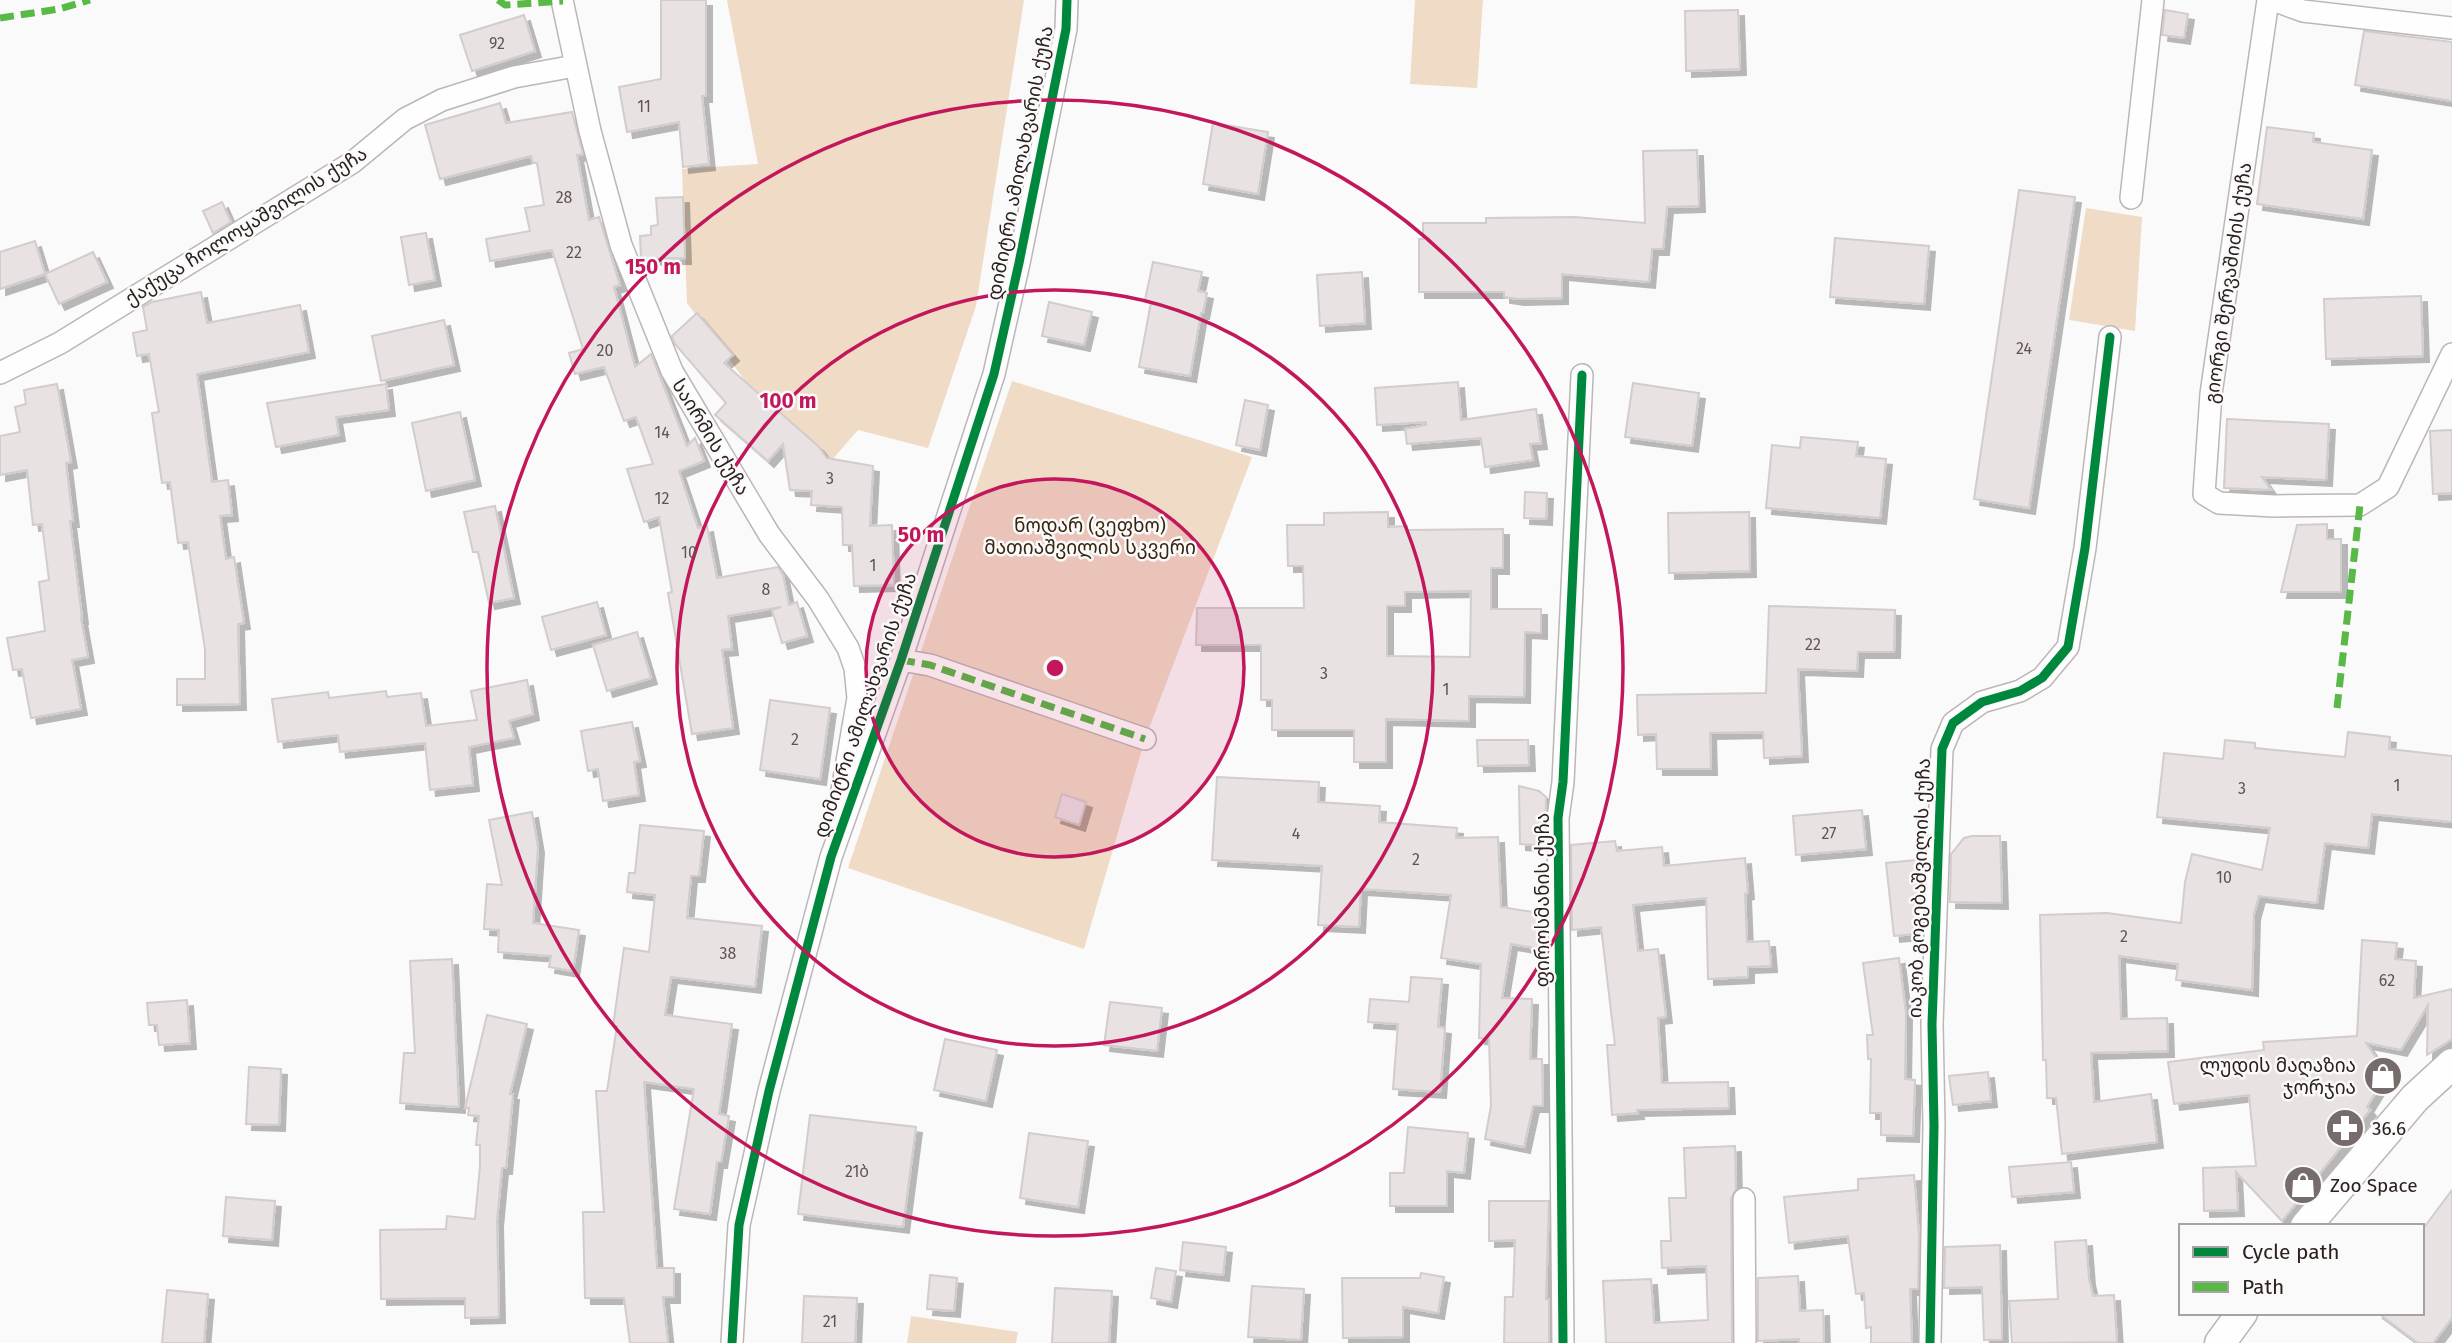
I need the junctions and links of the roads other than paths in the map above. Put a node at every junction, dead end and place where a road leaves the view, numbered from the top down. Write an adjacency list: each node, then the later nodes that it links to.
1 (562, 0): 6 (street, საირმის ქუჩა)
2 (1067, 0): 12 (street, დიმიტრი ამილახვარის ქუჩა)
3 (2153, 0): 7 (street)
4 (2271, 0): 5 (street); 9 (street, გიორგი შერვაშიძის ქუჩა)
5 (2452, 28)
6 (575, 66): 10 (street, ქაქუცა ჩოლოყაშვილის ქუჩა); 14 (street, საირმის ქუჩა)
7 (2131, 198)
8 (2110, 337): 22 (street, იაკობ გოგებაშვილის ქუჩა)
9 (2452, 354)
10 (0, 373)
11 (1581, 375): 20 (street, ფიროსმანის ქუჩა)
12 (901, 660): 13 (street); 14 (street, დიმიტრი ამილახვარის ქუჩა)
13 (1145, 739)
14 (831, 857): 19 (street, დიმიტრი ამილახვარის ქუჩა)
15 (2452, 1064): 17 (main road)
16 (1744, 1199): 21 (street)
17 (2308, 1224)
18 (2241, 1315): 23 (main road)
19 (732, 1343)
20 (1563, 1343)
21 (1745, 1343)
22 (1930, 1343)
23 (2220, 1343)

